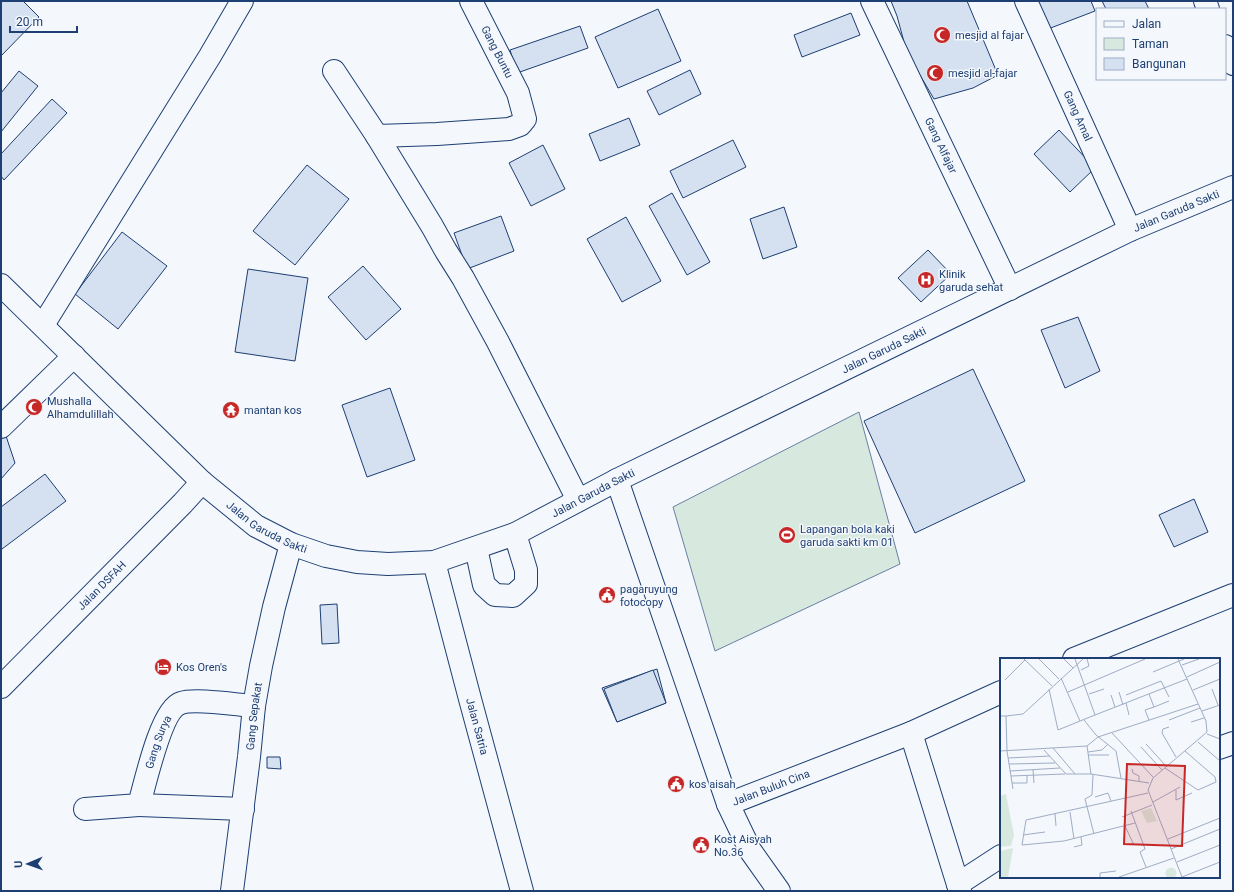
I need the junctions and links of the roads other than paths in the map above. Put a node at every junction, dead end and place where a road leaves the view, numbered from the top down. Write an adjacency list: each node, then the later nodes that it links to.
1 (242, 1): 13 (main road)
2 (471, 1): 8 (main road, Gang Buntu)
3 (872, 1): 11 (main road, Gang Alfajar)
4 (1026, 1): 10 (main road, Gang Amal)
5 (1226, 48): 6 (main road)
6 (1233, 64)
7 (334, 71): 8 (main road)
8 (377, 136): 18 (main road)
9 (1233, 187): 10 (main road, Jalan Garuda Sakti)
10 (1130, 230): 11 (main road, Jalan Garuda Sakti)
11 (1010, 289): 16 (main road, Jalan Garuda Sakti)
12 (4, 294): 13 (main road, Jalan Garuda Sakti)
13 (43, 325): 14 (main road, Jalan Garuda Sakti)
14 (74, 356): 15 (main road); 17 (main road, Jalan Garuda Sakti)
15 (1, 427)
16 (617, 480): 18 (main road, Jalan Garuda Sakti); 31 (main road, Jalan Buluh Cina)
17 (202, 482): 20 (main road, Jalan Garuda Sakti); 25 (main road, Jalan DSFAH)
18 (578, 500): 19 (main road, Jalan Garuda Sakti)
19 (515, 534): 21 (main road, Jalan Garuda Sakti); 21 (main road)
20 (291, 544): 22 (main road, Jalan Garuda Sakti); 27 (main road, Gang Sepakat)
21 (476, 548): 22 (main road, Jalan Garuda Sakti)
22 (434, 562): 38 (main road, Jalan Satria)
23 (1233, 595): 24 (main road)
24 (1076, 658)
25 (1, 687)
26 (1000, 692): 28 (main road, Jalan Buluh Cina)
27 (254, 706): 32 (main road, Gang Surya); 34 (main road, Gang Sepakat)
28 (911, 733): 31 (main road, Jalan Buluh Cina); 36 (main road)
29 (1233, 743): 30 (main road)
30 (1220, 748)
31 (728, 804): 39 (main road)
32 (139, 805): 33 (main road); 34 (main road)
33 (85, 809)
34 (243, 809): 37 (main road, Gang Sepakat)
35 (1000, 857): 36 (main road)
36 (959, 888)
37 (232, 891)
38 (522, 891)
39 (779, 891)

